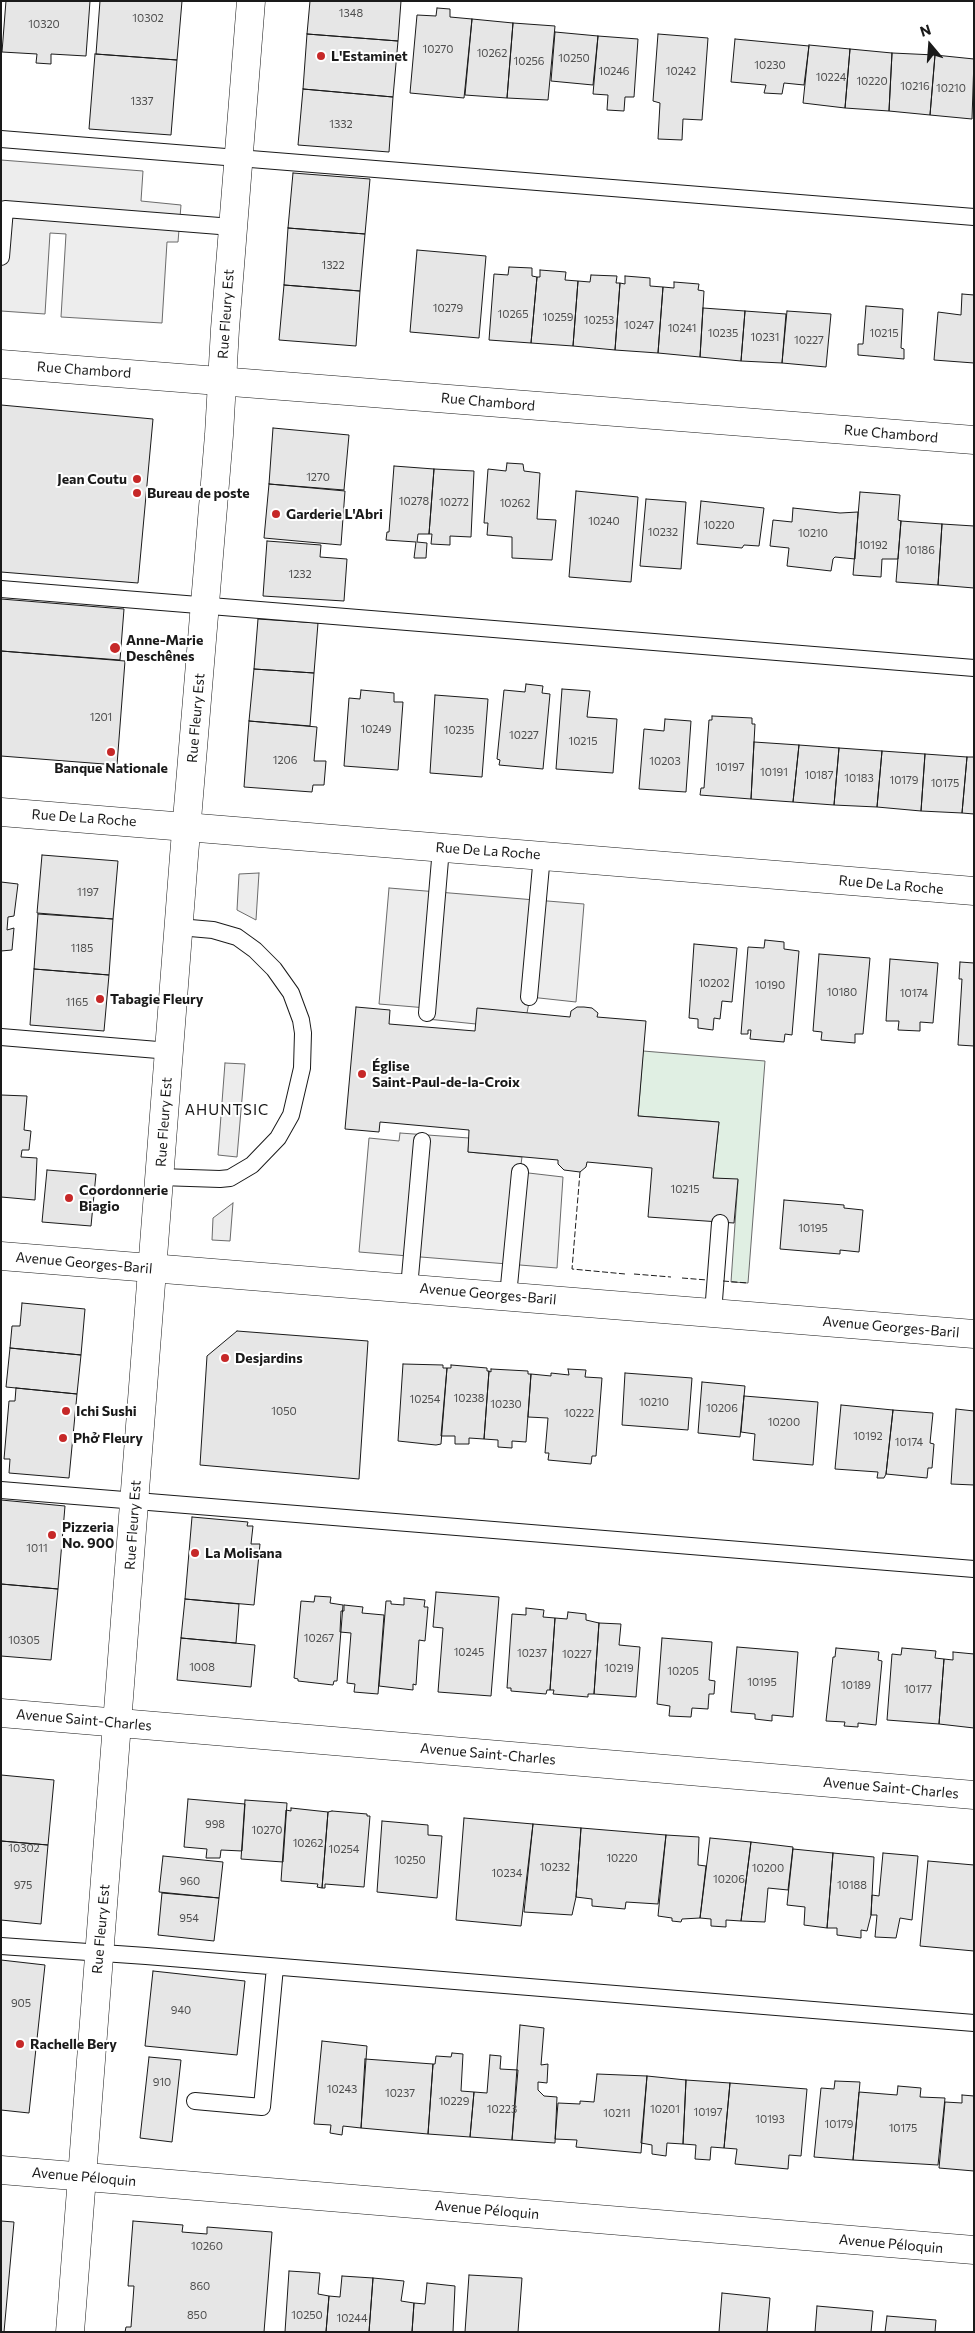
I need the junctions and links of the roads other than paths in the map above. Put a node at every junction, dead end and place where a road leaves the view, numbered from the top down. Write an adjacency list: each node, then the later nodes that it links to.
1 (251, 1): 3 (street, Rue Fleury Est)
2 (1, 139): 3 (lane)
3 (238, 158): 4 (lane); 5 (street, Rue Fleury Est)
4 (974, 217)
5 (232, 227): 6 (lane); 8 (street, Rue Fleury Est)
6 (1, 258)
7 (1, 364): 8 (street, Rue Chambord)
8 (222, 381): 9 (street, Rue Chambord); 11 (street, Rue Fleury Est)
9 (974, 440)
10 (1, 589): 11 (lane)
11 (205, 606): 12 (lane); 14 (street, Rue Fleury Est)
12 (974, 668)
13 (1, 812): 14 (street, Rue De La Roche)
14 (187, 826): 15 (street, Rue De La Roche); 18 (street, Rue Fleury Est)
15 (442, 848): 16 (street, Rue De La Roche); 20 (lane)
16 (542, 855): 17 (street, Rue De La Roche); 19 (lane)
17 (974, 892)
18 (179, 926): 22 (street, Rue Fleury Est); 25 (lane)
19 (529, 997)
20 (427, 1013)
21 (1, 1038): 22 (lane)
22 (170, 1051): 25 (street, Rue Fleury Est)
23 (422, 1141): 29 (lane)
24 (520, 1172): 30 (lane)
25 (160, 1177): 28 (street, Rue Fleury Est)
26 (720, 1223): 31 (lane)
27 (1, 1256): 28 (street, Avenue Georges-Baril)
28 (153, 1268): 29 (street, Avenue Georges-Baril); 34 (street, Rue Fleury Est)
29 (409, 1288): 30 (street, Avenue Georges-Baril)
30 (508, 1296): 31 (street, Avenue Georges-Baril)
31 (713, 1313): 32 (street, Avenue Georges-Baril)
32 (974, 1334)
33 (1, 1490): 34 (lane)
34 (135, 1500): 35 (lane); 37 (street, Rue Fleury Est)
35 (974, 1569)
36 (1, 1713): 37 (street, Avenue Saint-Charles)
37 (117, 1723): 38 (street, Avenue Saint-Charles); 40 (street, Rue Fleury Est)
38 (974, 1795)
39 (1, 1946): 40 (lane)
40 (99, 1954): 41 (lane); 45 (street, Rue Fleury Est)
41 (275, 1967): 42 (lane); 43 (lane)
42 (974, 2023)
43 (195, 2101)
44 (1, 2170): 45 (street, Avenue Péloquin)
45 (82, 2176): 46 (street, Avenue Péloquin); 47 (street, Rue Fleury Est)
46 (974, 2250)
47 (70, 2332)

